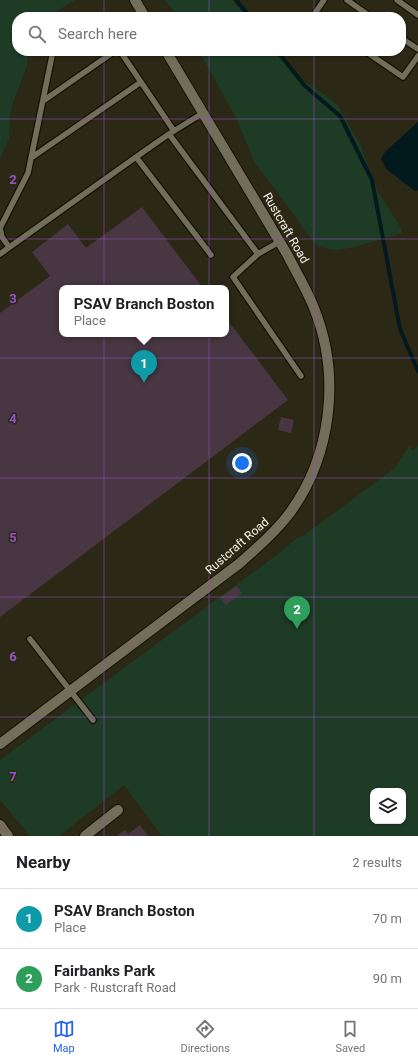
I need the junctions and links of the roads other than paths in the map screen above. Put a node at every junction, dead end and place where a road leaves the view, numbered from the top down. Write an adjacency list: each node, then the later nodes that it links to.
1 (135, 0): 5 (main road)
2 (323, 0): 6 (lane)
3 (347, 0): 7 (lane)
4 (397, 0): 8 (lane)
5 (143, 12)
6 (316, 12)
7 (364, 12)
8 (418, 14)
9 (406, 41): 10 (lane)
10 (418, 49)
11 (52, 56): 18 (lane)
12 (108, 56): 18 (lane)
13 (123, 56): 17 (lane)
14 (169, 56): 19 (main road, Rustcraft Road)
15 (372, 56): 16 (lane)
16 (418, 56)
17 (141, 82): 20 (lane); 22 (lane)
18 (43, 101): 22 (lane)
19 (203, 113): 20 (lane); 23 (main road, Rustcraft Road)
20 (172, 133): 21 (lane); 26 (lane)
21 (136, 157): 24 (lane); 27 (lane)
22 (31, 158): 24 (lane)
23 (279, 242): 26 (lane); 30 (main road, Rustcraft Road)
24 (9, 247): 25 (lane)
25 (0, 254)
26 (258, 254): 28 (lane)
27 (211, 255)
28 (301, 376)
29 (30, 639): 30 (lane)
30 (70, 691): 31 (lane); 32 (main road, Rustcraft Road)
31 (93, 720)
32 (0, 744)
33 (118, 810): 36 (main road)
34 (0, 825): 35 (main road)
35 (8, 836)
36 (85, 836)

